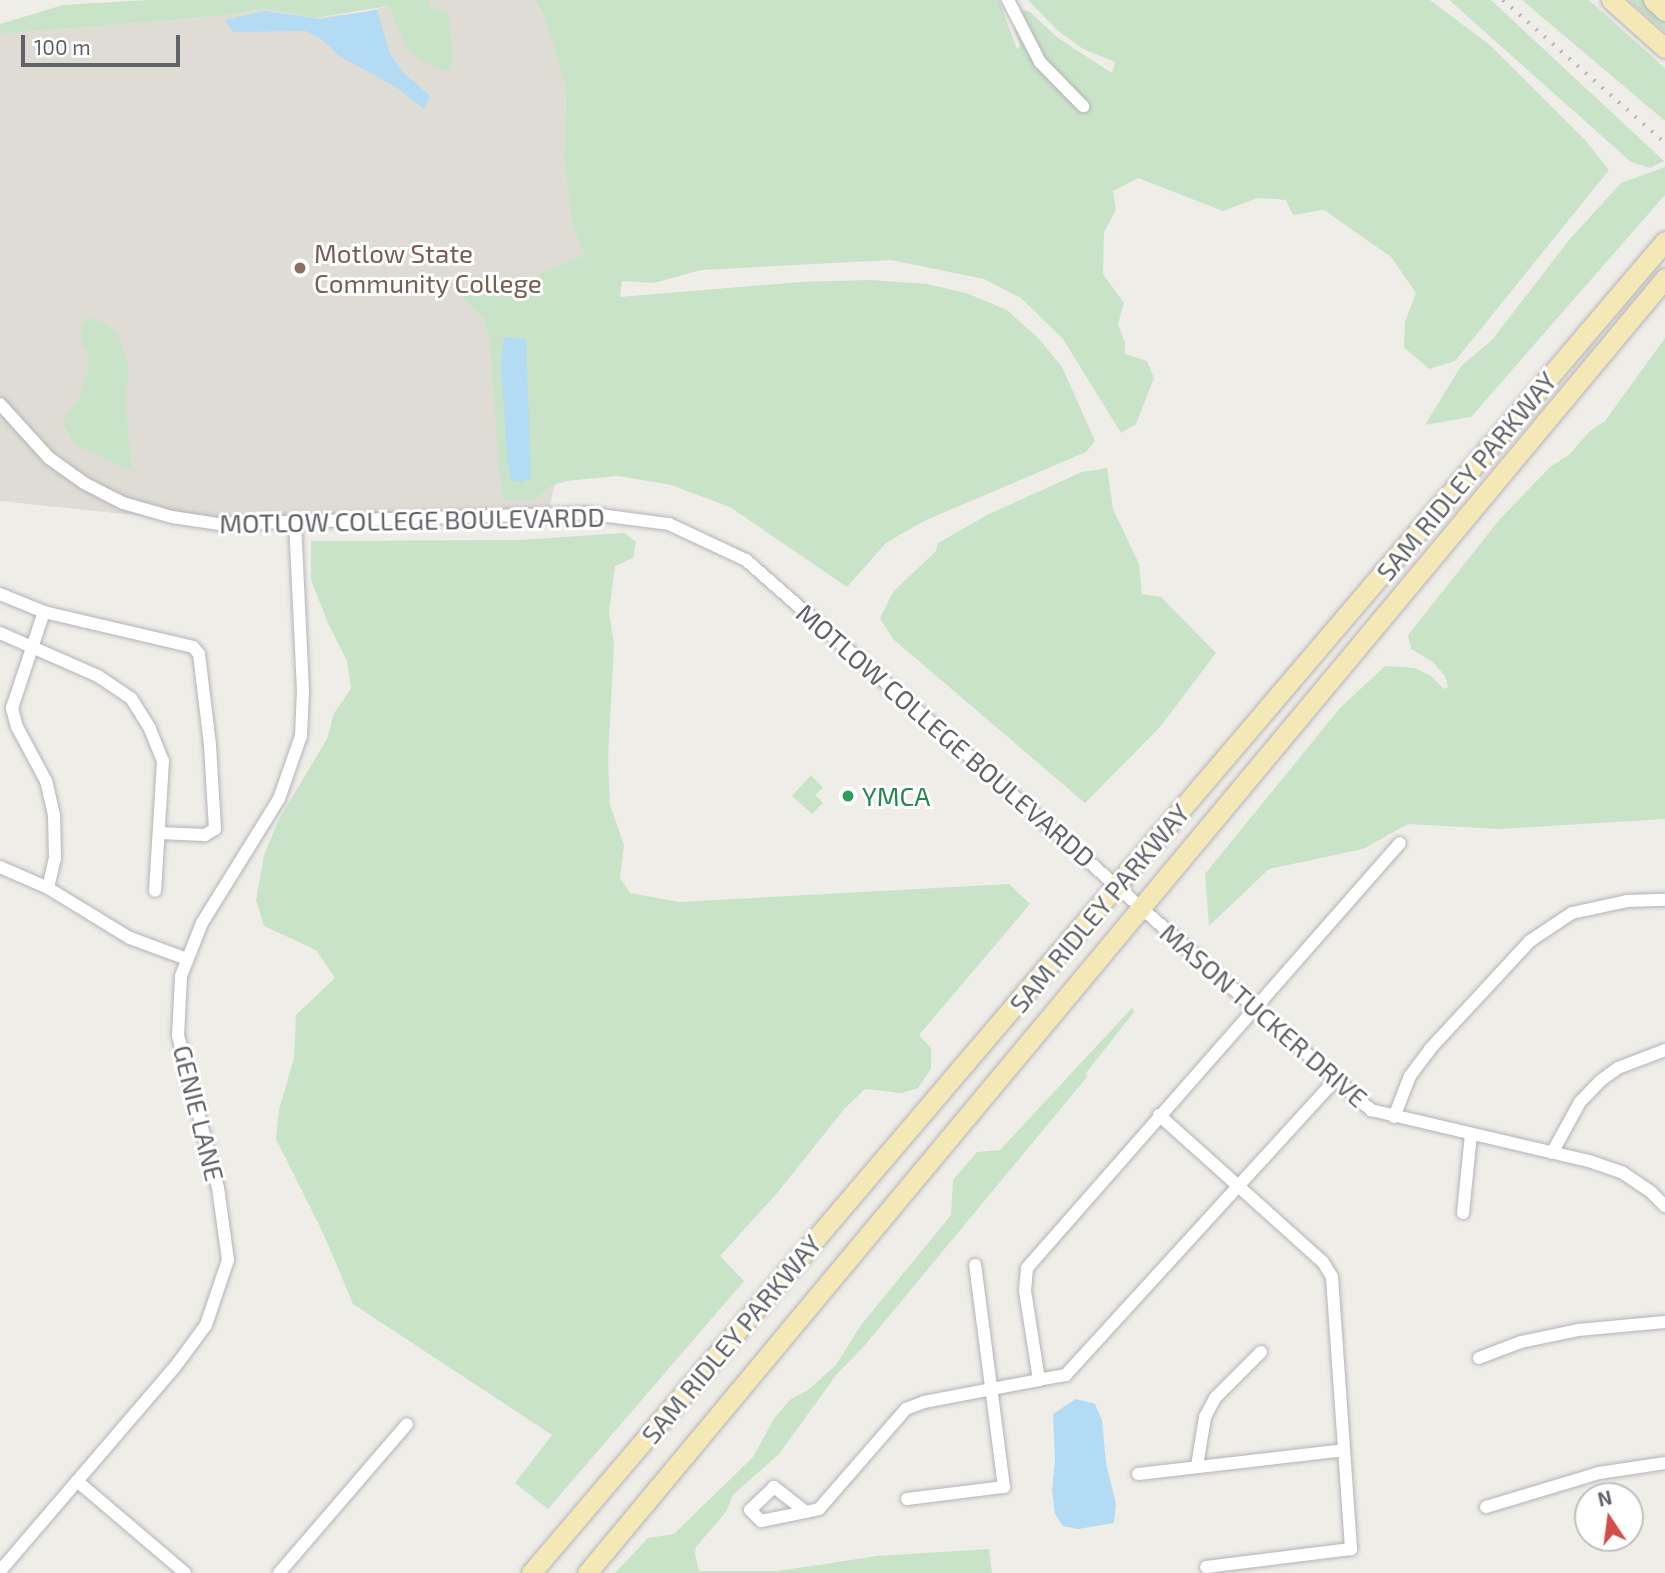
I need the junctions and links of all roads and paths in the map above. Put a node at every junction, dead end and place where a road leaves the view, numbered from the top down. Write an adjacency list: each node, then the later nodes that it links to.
1 (1008, 0): 6 (street)
2 (1611, 0): 5 (main road)
3 (1653, 0): 4 (main road)
4 (1665, 11)
5 (1665, 48)
6 (1083, 106)
7 (1665, 242): 18 (main road, SAM RIDLEY PARKWAY)
8 (1665, 278): 22 (main road, SAM RIDLEY PARKWAY)
9 (0, 404): 10 (street, MOTLOW COLLEGE BOULEVARDD)
10 (295, 522): 18 (street, MOTLOW COLLEGE BOULEVARDD); 23 (street, GENIE LANE)
11 (0, 594): 12 (street)
12 (44, 612): 14 (street); 15 (street)
13 (0, 633): 14 (street)
14 (34, 646): 15 (street); 19 (street)
15 (159, 833): 20 (street)
16 (1400, 843): 24 (street)
17 (0, 867): 19 (street)
18 (1118, 886): 22 (street, MOTLOW COLLEGE BOULEVARDD); 53 (main road, SAM RIDLEY PARKWAY)
19 (47, 888): 23 (street)
20 (155, 891)
21 (1665, 900): 28 (street)
22 (1142, 908): 24 (street, MASON TUCKER DRIVE); 54 (main road, SAM RIDLEY PARKWAY)
23 (187, 959): 45 (street, GENIE LANE)
24 (1253, 1007): 26 (street, MASON TUCKER DRIVE); 27 (street)
25 (1665, 1050): 30 (street)
26 (1336, 1079): 28 (street, MASON TUCKER DRIVE); 31 (street)
27 (1159, 1115): 31 (street); 38 (street)
28 (1394, 1117): 29 (street, MASON TUCKER DRIVE)
29 (1471, 1135): 30 (street, MASON TUCKER DRIVE); 33 (street)
30 (1552, 1153): 32 (street, MASON TUCKER DRIVE)
31 (1237, 1187): 38 (street); 41 (street)
32 (1665, 1206)
33 (1463, 1213)
34 (975, 1265): 39 (street)
35 (1665, 1321): 37 (street)
36 (1261, 1353): 43 (street)
37 (1479, 1358)
38 (1039, 1380): 39 (street)
39 (993, 1389): 46 (street); 48 (street)
40 (407, 1424): 52 (street)
41 (1344, 1450): 43 (street); 50 (street)
42 (1665, 1463): 47 (street)
43 (1197, 1466): 44 (street)
44 (1138, 1474)
45 (78, 1481): 49 (street, GENIE LANE); 51 (street)
46 (907, 1499)
47 (1486, 1507)
48 (806, 1512)
49 (1, 1567)
50 (1206, 1567)
51 (185, 1573)
52 (279, 1573)
53 (531, 1573)
54 (587, 1573)

